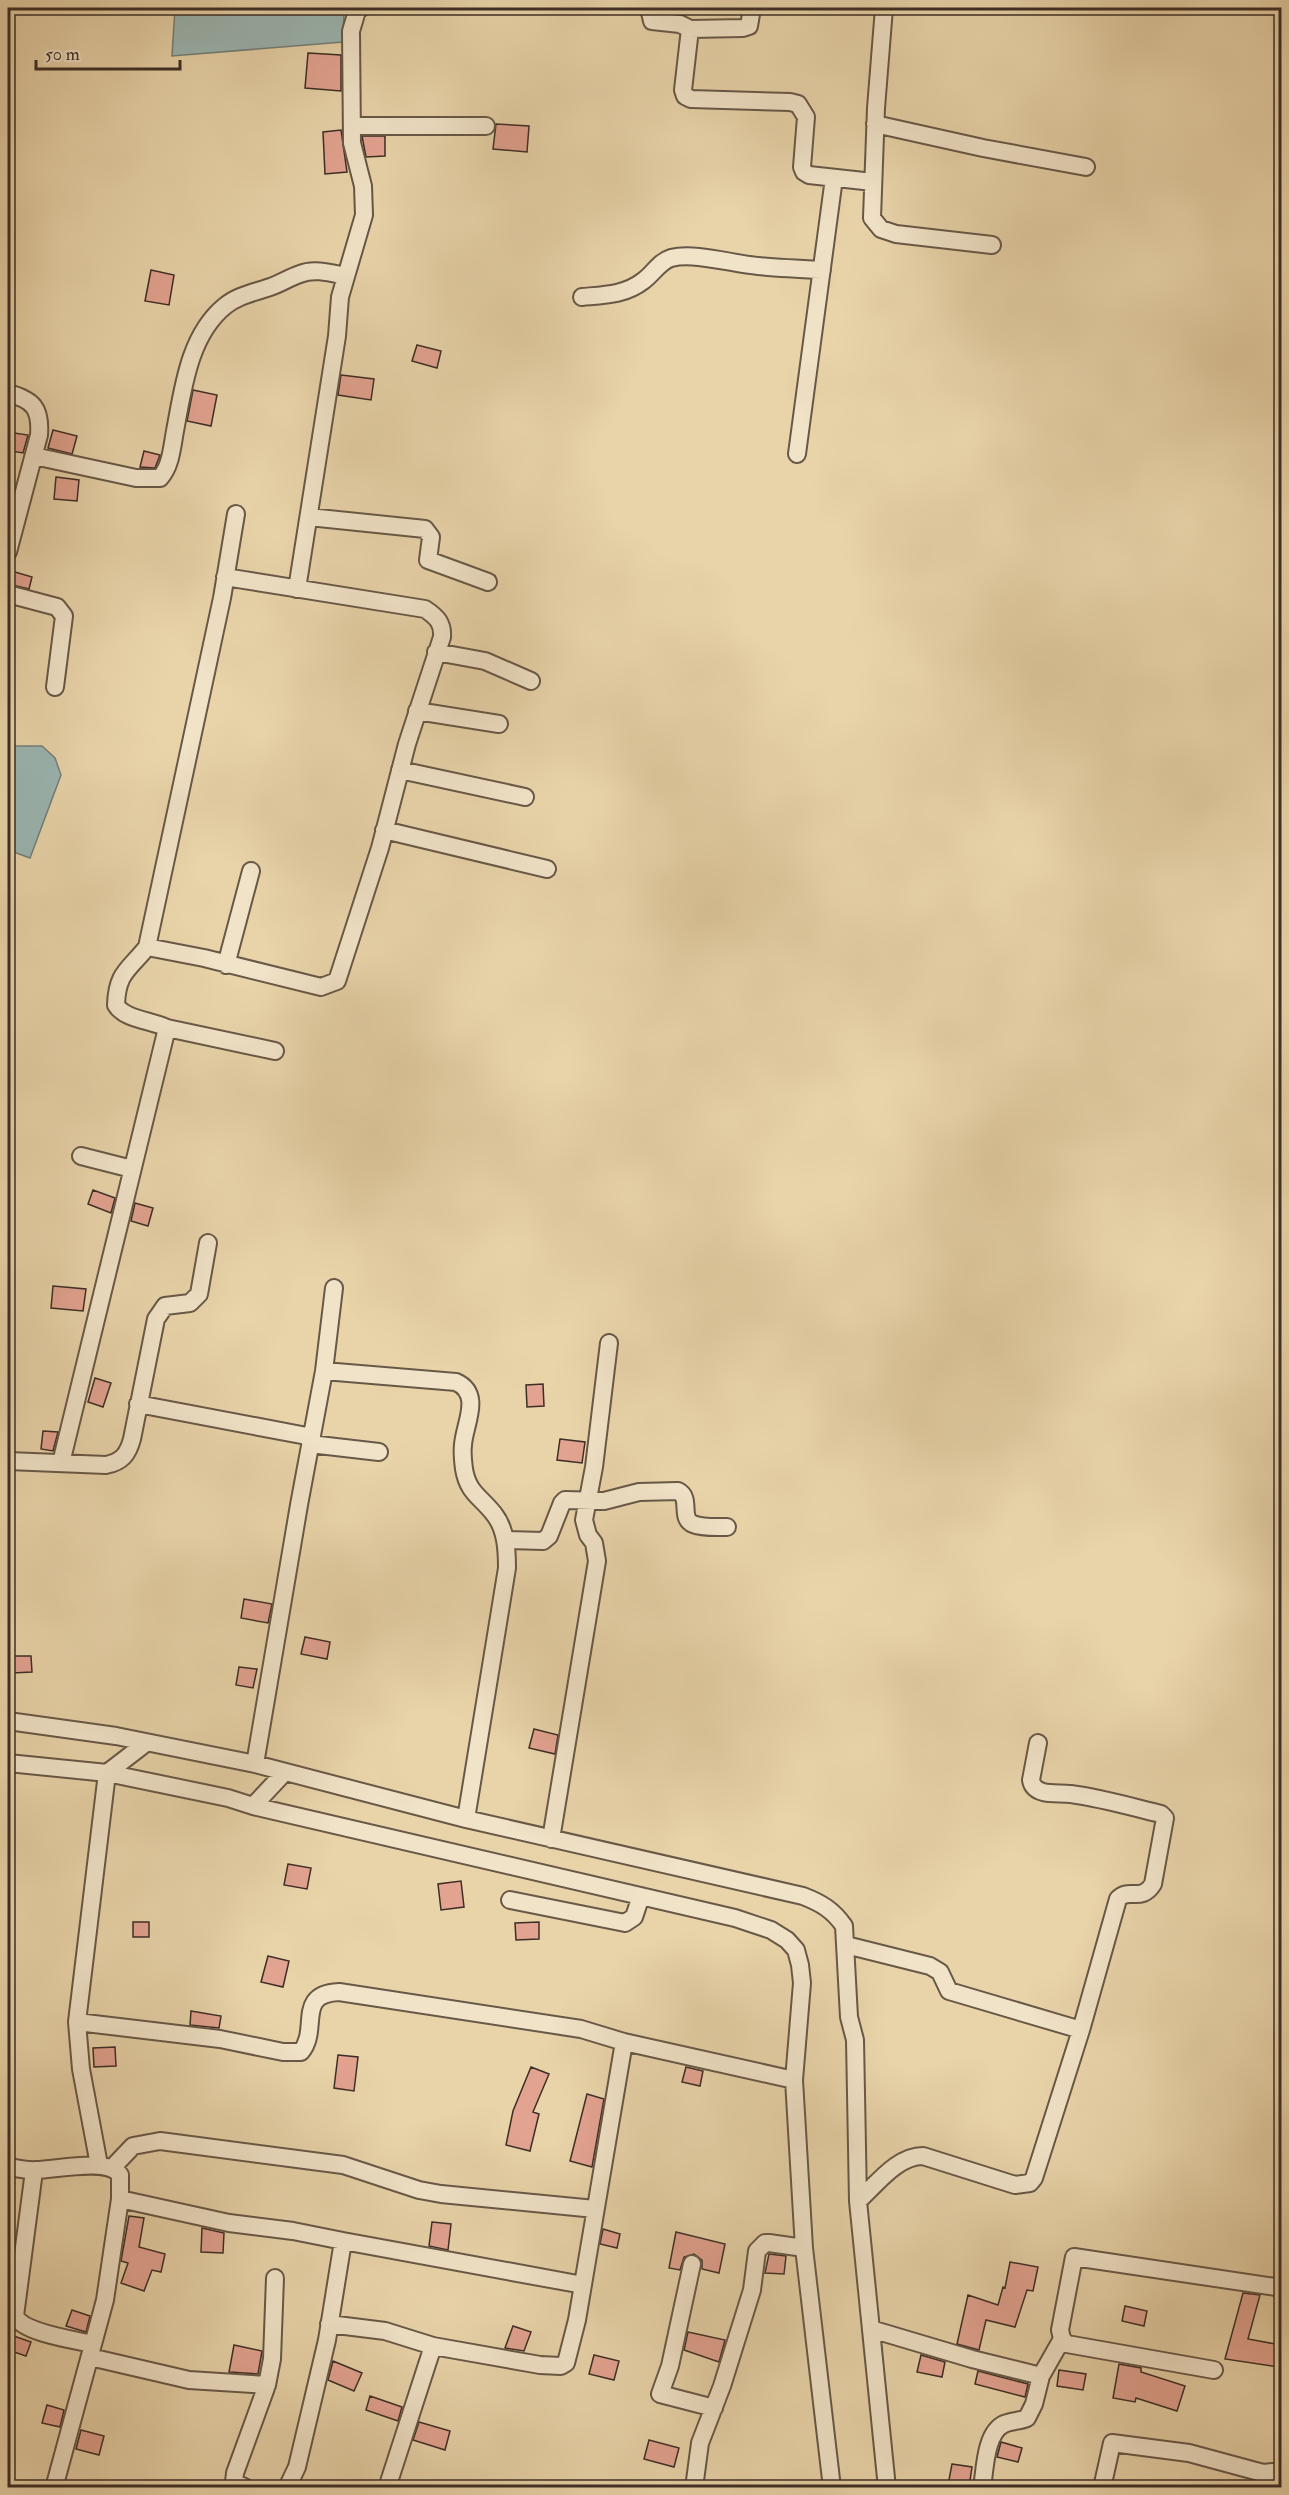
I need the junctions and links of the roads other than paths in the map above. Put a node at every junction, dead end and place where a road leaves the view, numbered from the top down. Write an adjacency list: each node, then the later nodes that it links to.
1 (361, 8): 7 (street)
2 (649, 8): 5 (street)
3 (752, 8): 5 (street)
4 (884, 8): 6 (street)
5 (690, 29): 10 (street)
6 (876, 124): 9 (street); 11 (street)
7 (353, 126): 8 (street); 14 (street)
8 (486, 126)
9 (1086, 167)
10 (834, 178): 11 (street); 13 (street)
11 (873, 182): 12 (street)
12 (992, 245)
13 (822, 270): 15 (street); 17 (street)
14 (345, 276): 18 (street); 20 (street)
15 (582, 297)
16 (8, 393): 18 (street)
17 (797, 454)
18 (34, 456): 21 (street)
19 (236, 514): 22 (street)
20 (309, 517): 23 (street); 24 (street)
21 (8, 552)
22 (225, 577): 24 (street); 36 (street)
23 (488, 582)
24 (297, 589): 26 (street)
25 (8, 594): 28 (street)
26 (436, 652): 27 (street); 29 (street)
27 (531, 681)
28 (55, 687)
29 (417, 711): 30 (street); 31 (street)
30 (499, 724)
31 (400, 770): 32 (street); 33 (street)
32 (525, 797)
33 (384, 830): 34 (street); 37 (street)
34 (547, 868)
35 (251, 871): 37 (street)
36 (147, 947): 37 (street); 38 (street)
37 (226, 965)
38 (167, 1028): 39 (street); 41 (street)
39 (275, 1051)
40 (81, 1156): 41 (street)
41 (132, 1169): 50 (street)
42 (208, 1243): 46 (street)
43 (334, 1288): 45 (street)
44 (609, 1343): 51 (street)
45 (324, 1371): 47 (street); 53 (street)
46 (138, 1404): 47 (street); 50 (street)
47 (311, 1440): 48 (street); 58 (street)
48 (379, 1452)
49 (8, 1461): 50 (street)
50 (61, 1463)
51 (589, 1500): 52 (street); 53 (street); 63 (street)
52 (727, 1527)
53 (505, 1540): 62 (street)
54 (8, 1721): 55 (street)
55 (146, 1743): 58 (street); 60 (street)
56 (1038, 1743): 68 (street)
57 (8, 1763): 60 (street)
58 (255, 1764): 59 (street)
59 (285, 1772): 61 (street); 62 (street)
60 (107, 1773): 61 (street); 67 (street)
61 (253, 1806): 64 (street)
62 (466, 1819): 63 (street)
63 (551, 1839): 66 (street)
64 (641, 1896): 65 (street); 70 (street)
65 (510, 1900)
66 (846, 1945): 68 (street); 75 (street)
67 (77, 2022): 69 (street); 71 (street)
68 (1081, 2030): 75 (street)
69 (624, 2042): 70 (street); 76 (street)
70 (794, 2080): 78 (street)
71 (106, 2166): 73 (street); 74 (street); 76 (street)
72 (8, 2167): 73 (street)
73 (34, 2171): 87 (street)
74 (120, 2199): 77 (street); 87 (street)
75 (858, 2201): 84 (street)
76 (596, 2209): 81 (street)
77 (343, 2241): 81 (street); 83 (street)
78 (804, 2248): 91 (street); 99 (street)
79 (692, 2264): 91 (street)
80 (275, 2278): 90 (street)
81 (583, 2285): 86 (street)
82 (1281, 2288): 85 (street)
83 (329, 2324): 86 (street); 97 (street)
84 (870, 2329): 89 (street); 100 (street)
85 (1062, 2339): 88 (street); 89 (street)
86 (433, 2346): 94 (street)
87 (92, 2350): 90 (street); 95 (street)
88 (1214, 2370)
89 (1041, 2376): 101 (street)
90 (267, 2385): 96 (street)
91 (714, 2408): 98 (street)
92 (1281, 2470): 93 (street)
93 (1263, 2480): 102 (street)
94 (390, 2486)
95 (54, 2487)
96 (246, 2487)
97 (287, 2487)
98 (694, 2487)
99 (832, 2487)
100 (887, 2487)
101 (982, 2487)
102 (1102, 2487)

